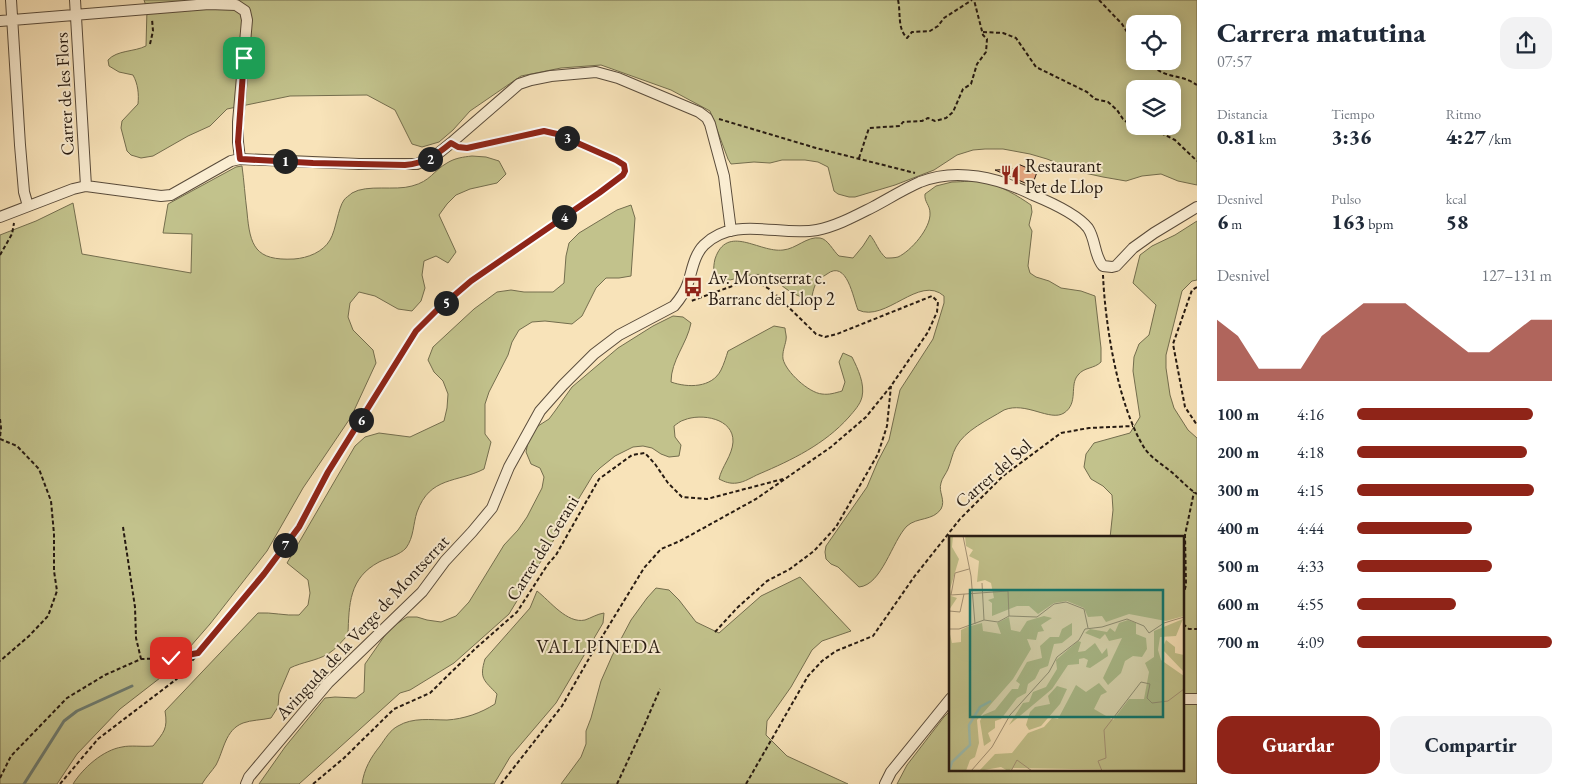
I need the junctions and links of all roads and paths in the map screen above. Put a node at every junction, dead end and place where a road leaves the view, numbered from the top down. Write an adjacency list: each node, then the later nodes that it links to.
1 (11, 0): 9 (street)
2 (75, 0): 7 (street, Carrer de les Flors)
3 (898, 0): 4 (path)
4 (973, 0): 11 (path)
5 (1099, 0): 10 (path)
6 (150, 8): 7 (street); 12 (path); 18 (street)
7 (76, 14): 9 (street); 21 (street, Carrer de les Flors)
8 (0, 20): 9 (street)
9 (13, 20): 22 (street)
10 (1126, 30)
11 (983, 32): 17 (path); 19 (path)
12 (150, 44)
13 (1156, 70): 14 (path)
14 (1197, 85)
15 (707, 118): 16 (street); 17 (path); 26 (street)
16 (451, 143): 18 (street); 43 (path)
17 (859, 158): 20 (path)
18 (240, 159): 21 (street)
19 (1197, 161)
20 (921, 174)
21 (86, 186): 22 (street)
22 (28, 206): 24 (street)
23 (1197, 207): 28 (street)
24 (12, 212): 25 (street); 27 (path)
25 (0, 217)
26 (732, 231): 28 (street, Avinguda de la Verge de Montserrat); 52 (street, Avinguda de la Verge de Montserrat)
27 (0, 255)
28 (1103, 266): 34 (path)
29 (1197, 287): 33 (path)
30 (691, 300): 31 (path)
31 (891, 386): 36 (path); 42 (path)
32 (0, 419): 35 (path)
33 (1197, 425)
34 (1133, 426): 37 (path); 56 (path, Carrer del Sol)
35 (0, 438): 45 (path)
36 (785, 479): 53 (path, Carrer del Gerani); 54 (path)
37 (1196, 493): 39 (path)
38 (123, 527): 44 (path)
39 (1184, 592)
40 (1184, 625): 41 (path)
41 (1197, 629)
42 (715, 632)
43 (198, 653): 44 (path); 51 (path)
44 (141, 659): 50 (path)
45 (0, 661)
46 (660, 689): 55 (path)
47 (1197, 699): 49 (street)
48 (949, 700): 57 (street)
49 (1184, 700)
50 (0, 778)
51 (60, 784)
52 (246, 784)
53 (313, 784)
54 (501, 784)
55 (617, 784)
56 (746, 784)
57 (886, 784)

